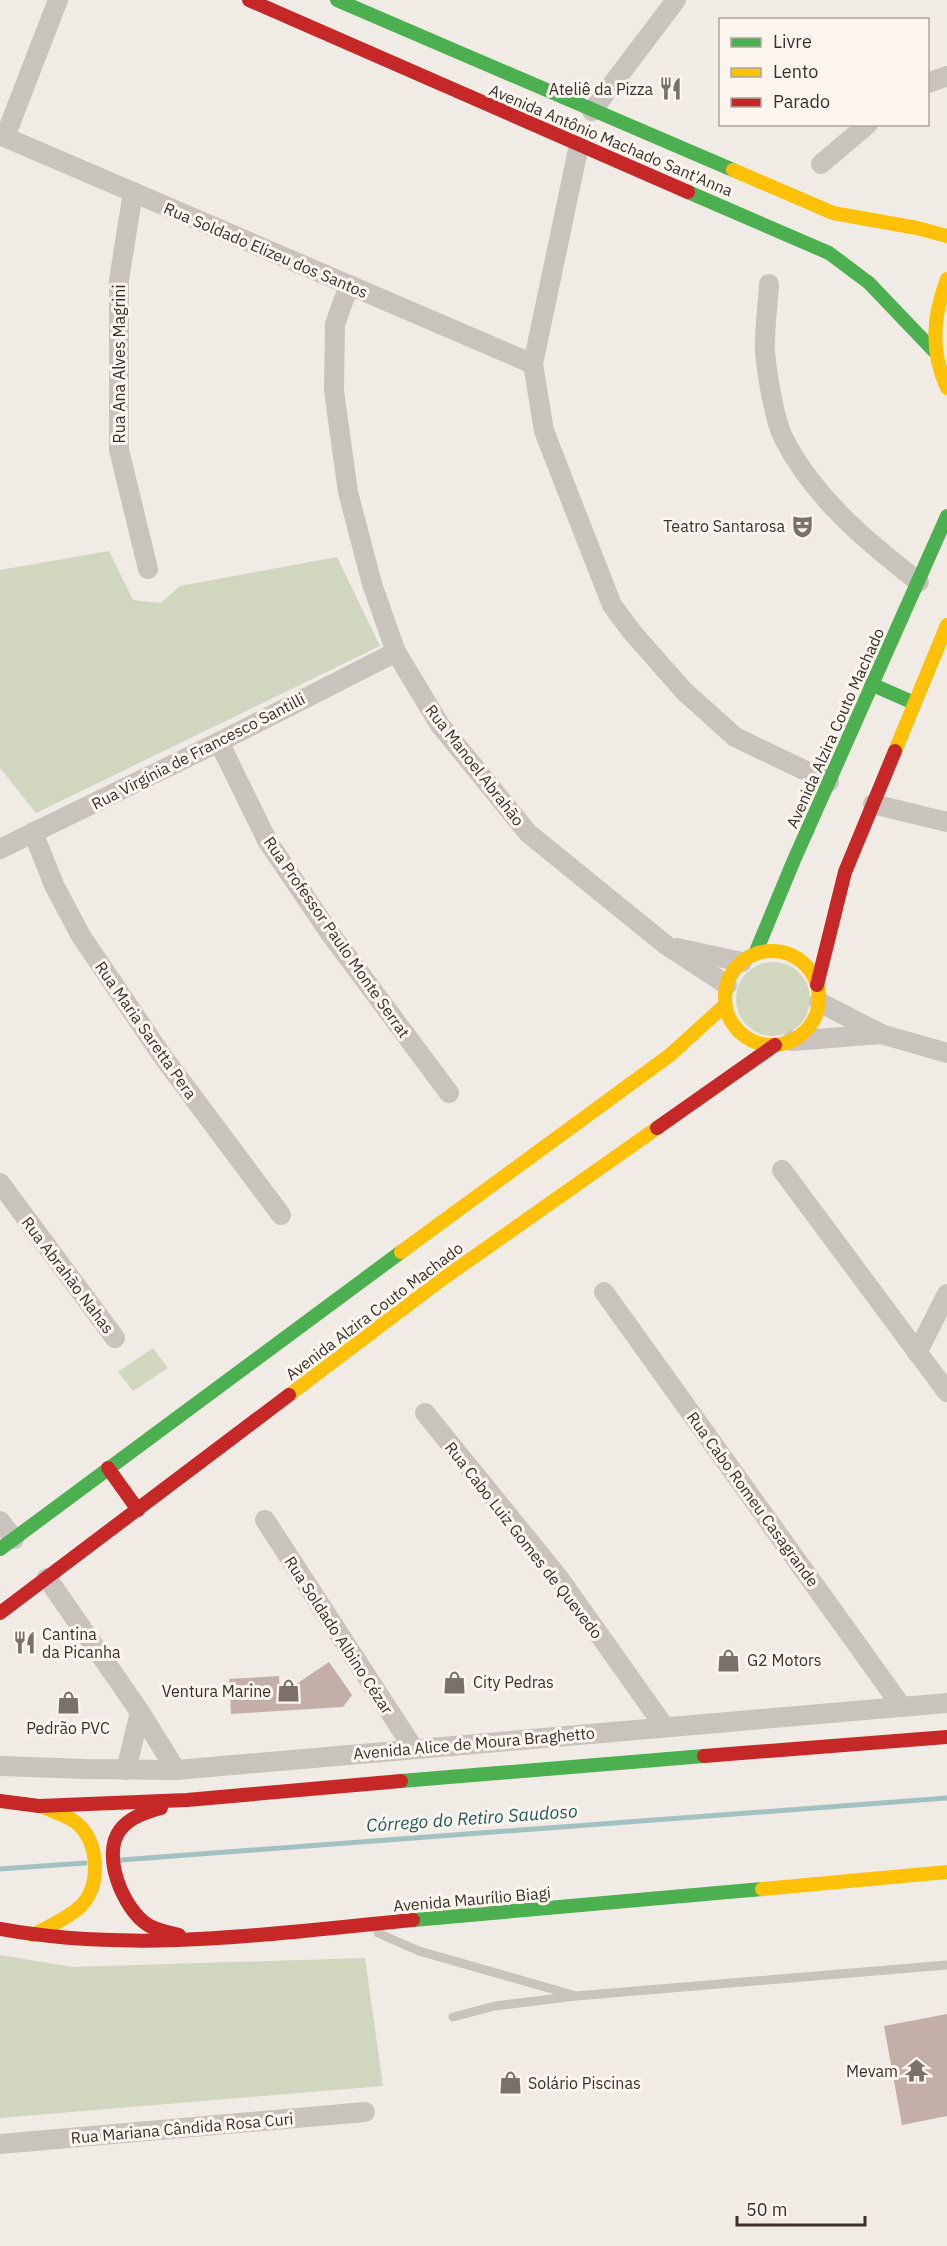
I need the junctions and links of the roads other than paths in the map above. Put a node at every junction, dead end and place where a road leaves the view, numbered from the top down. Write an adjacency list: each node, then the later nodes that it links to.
1 (58, 0): 10 (street)
2 (249, 0): 5 (street, Avenida Antônio Machado Sant'Anna)
3 (337, 0): 5 (street, Avenida Antônio Machado Sant'Anna)
4 (676, 0): 8 (street)
5 (344, 22): 8 (street, Avenida Antônio Machado Sant'Anna); 11 (street, Avenida Antônio Machado Sant'Anna)
6 (947, 76): 7 (street)
7 (929, 82)
8 (592, 111): 14 (street, Avenida Antônio Machado Sant'Anna)
9 (866, 126): 12 (street)
10 (3, 136): 13 (street, Rua Soldado Elizeu dos Santos)
11 (579, 145): 18 (street, Avenida Antônio Machado Sant'Anna); 19 (street)
12 (821, 164)
13 (133, 192): 17 (street, Rua Soldado Elizeu dos Santos); 22 (street, Rua Ana Alves Magrini)
14 (947, 236)
15 (947, 279): 18 (street)
16 (769, 284): 23 (street)
17 (349, 285): 19 (street, Rua Soldado Elizeu dos Santos); 25 (street, Rua Manoel Abrahão)
18 (934, 351): 20 (street)
19 (533, 364): 29 (street)
20 (947, 388)
21 (947, 516): 23 (street, Avenida Alzira Couto Machado)
22 (148, 570)
23 (919, 582): 26 (street, Avenida Alzira Couto Machado)
24 (947, 625): 27 (street)
25 (396, 652): 28 (street, Rua Virgínia de Francesco Santilli); 34 (street, Rua Manoel Abrahão)
26 (871, 684): 27 (street); 29 (street, Avenida Alzira Couto Machado)
27 (914, 703): 30 (street)
28 (219, 742): 32 (street, Rua Virgínia de Francesco Santilli); 42 (street, Rua Professor Paulo Monte Serrat)
29 (830, 782): 35 (street, Avenida Alzira Couto Machado)
30 (873, 804): 31 (street); 37 (street)
31 (947, 822)
32 (33, 832): 33 (street, Rua Virgínia de Francesco Santilli); 45 (street, Rua Maria Saretta Pera)
33 (0, 849)
34 (666, 945): 35 (street, Rua Manoel Abrahão); 36 (street, Rua Manoel Abrahão)
35 (749, 958): 36 (street); 37 (street)
36 (727, 985): 38 (street)
37 (818, 994): 39 (street); 40 (street)
38 (725, 1005): 40 (street); 52 (street, Avenida Alzira Couto Machado)
39 (881, 1034): 40 (street); 41 (street)
40 (783, 1043): 53 (street, Avenida Alzira Couto Machado)
41 (947, 1053)
42 (449, 1093)
43 (782, 1170): 49 (street)
44 (0, 1183): 48 (street, Rua Abrahão Nahas)
45 (281, 1215)
46 (604, 1292): 60 (street, Rua Cabo Romeu Casagrande)
47 (947, 1294): 49 (street)
48 (116, 1338)
49 (917, 1353): 50 (street)
50 (947, 1392)
51 (425, 1413): 62 (street, Rua Cabo Luiz Gomes de Quevedo)
52 (108, 1468): 53 (street); 56 (street, Avenida Alzira Couto Machado)
53 (138, 1510): 57 (street, Avenida Alzira Couto Machado)
54 (265, 1520): 64 (street, Rua Soldado Albino Cézar)
55 (0, 1521): 56 (street)
56 (7, 1544)
57 (46, 1578): 58 (street, Avenida Alzira Couto Machado); 61 (street)
58 (0, 1613)
59 (947, 1702): 60 (street, Avenida Alice de Moura Braghetto)
60 (903, 1707): 62 (street, Avenida Alice de Moura Braghetto)
61 (140, 1712): 66 (street); 67 (street)
62 (664, 1726): 64 (street, Avenida Alice de Moura Braghetto)
63 (947, 1737): 69 (street)
64 (414, 1749): 67 (street, Avenida Alice de Moura Braghetto)
65 (0, 1766): 66 (street, Avenida Alice de Moura Braghetto)
66 (126, 1770): 67 (street, Avenida Alice de Moura Braghetto)
67 (176, 1770)
68 (10, 1788): 71 (street)
69 (187, 1800): 71 (street); 76 (street)
70 (0, 1801): 71 (street)
71 (39, 1806): 75 (street)
72 (947, 1872): 73 (street, Avenida Maurílio Biagi)
73 (362, 1926): 76 (street, Avenida Maurílio Biagi); 78 (lane)
74 (0, 1929): 75 (street, Avenida Maurílio Biagi)
75 (33, 1935): 76 (street, Avenida Maurílio Biagi)
76 (195, 1940)
77 (947, 1965): 78 (lane)
78 (576, 1996): 79 (lane)
79 (453, 2017)
80 (365, 2112): 81 (street, Rua Mariana Cândida Rosa Curi)
81 (0, 2144)

